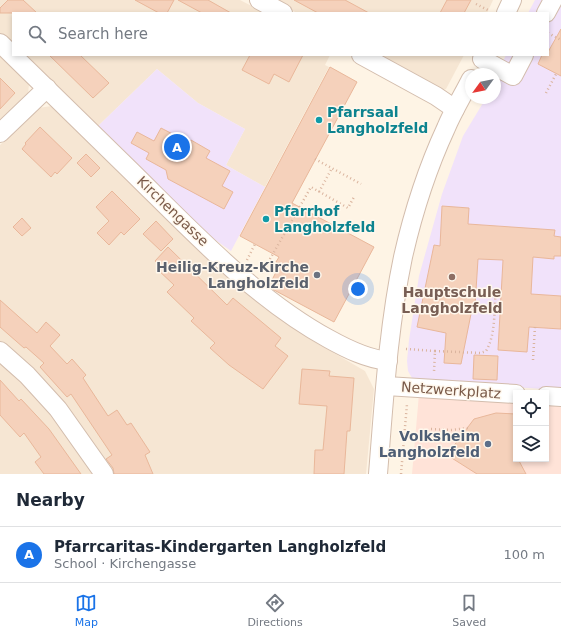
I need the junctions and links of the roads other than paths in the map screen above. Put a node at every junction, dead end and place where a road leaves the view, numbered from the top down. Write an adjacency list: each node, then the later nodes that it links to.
1 (259, 0): 4 (street)
2 (512, 0): 5 (street)
3 (553, 0): 6 (street)
4 (281, 12)
5 (498, 12)
6 (547, 12)
7 (0, 43): 8 (street, Kirchengasse)
8 (12, 54)
9 (14, 56): 13 (street, Kirchengasse)
10 (363, 56): 15 (street)
11 (523, 56): 12 (street)
12 (480, 63)
13 (47, 88): 16 (street); 18 (street, Kirchengasse)
14 (465, 90): 15 (street)
15 (455, 109): 18 (street)
16 (0, 133)
17 (0, 351): 23 (street)
18 (388, 361): 19 (street)
19 (386, 386): 20 (street, Netzwerkplatz); 24 (street)
20 (513, 394)
21 (549, 396): 22 (street)
22 (561, 397)
23 (104, 474)
24 (378, 474)

